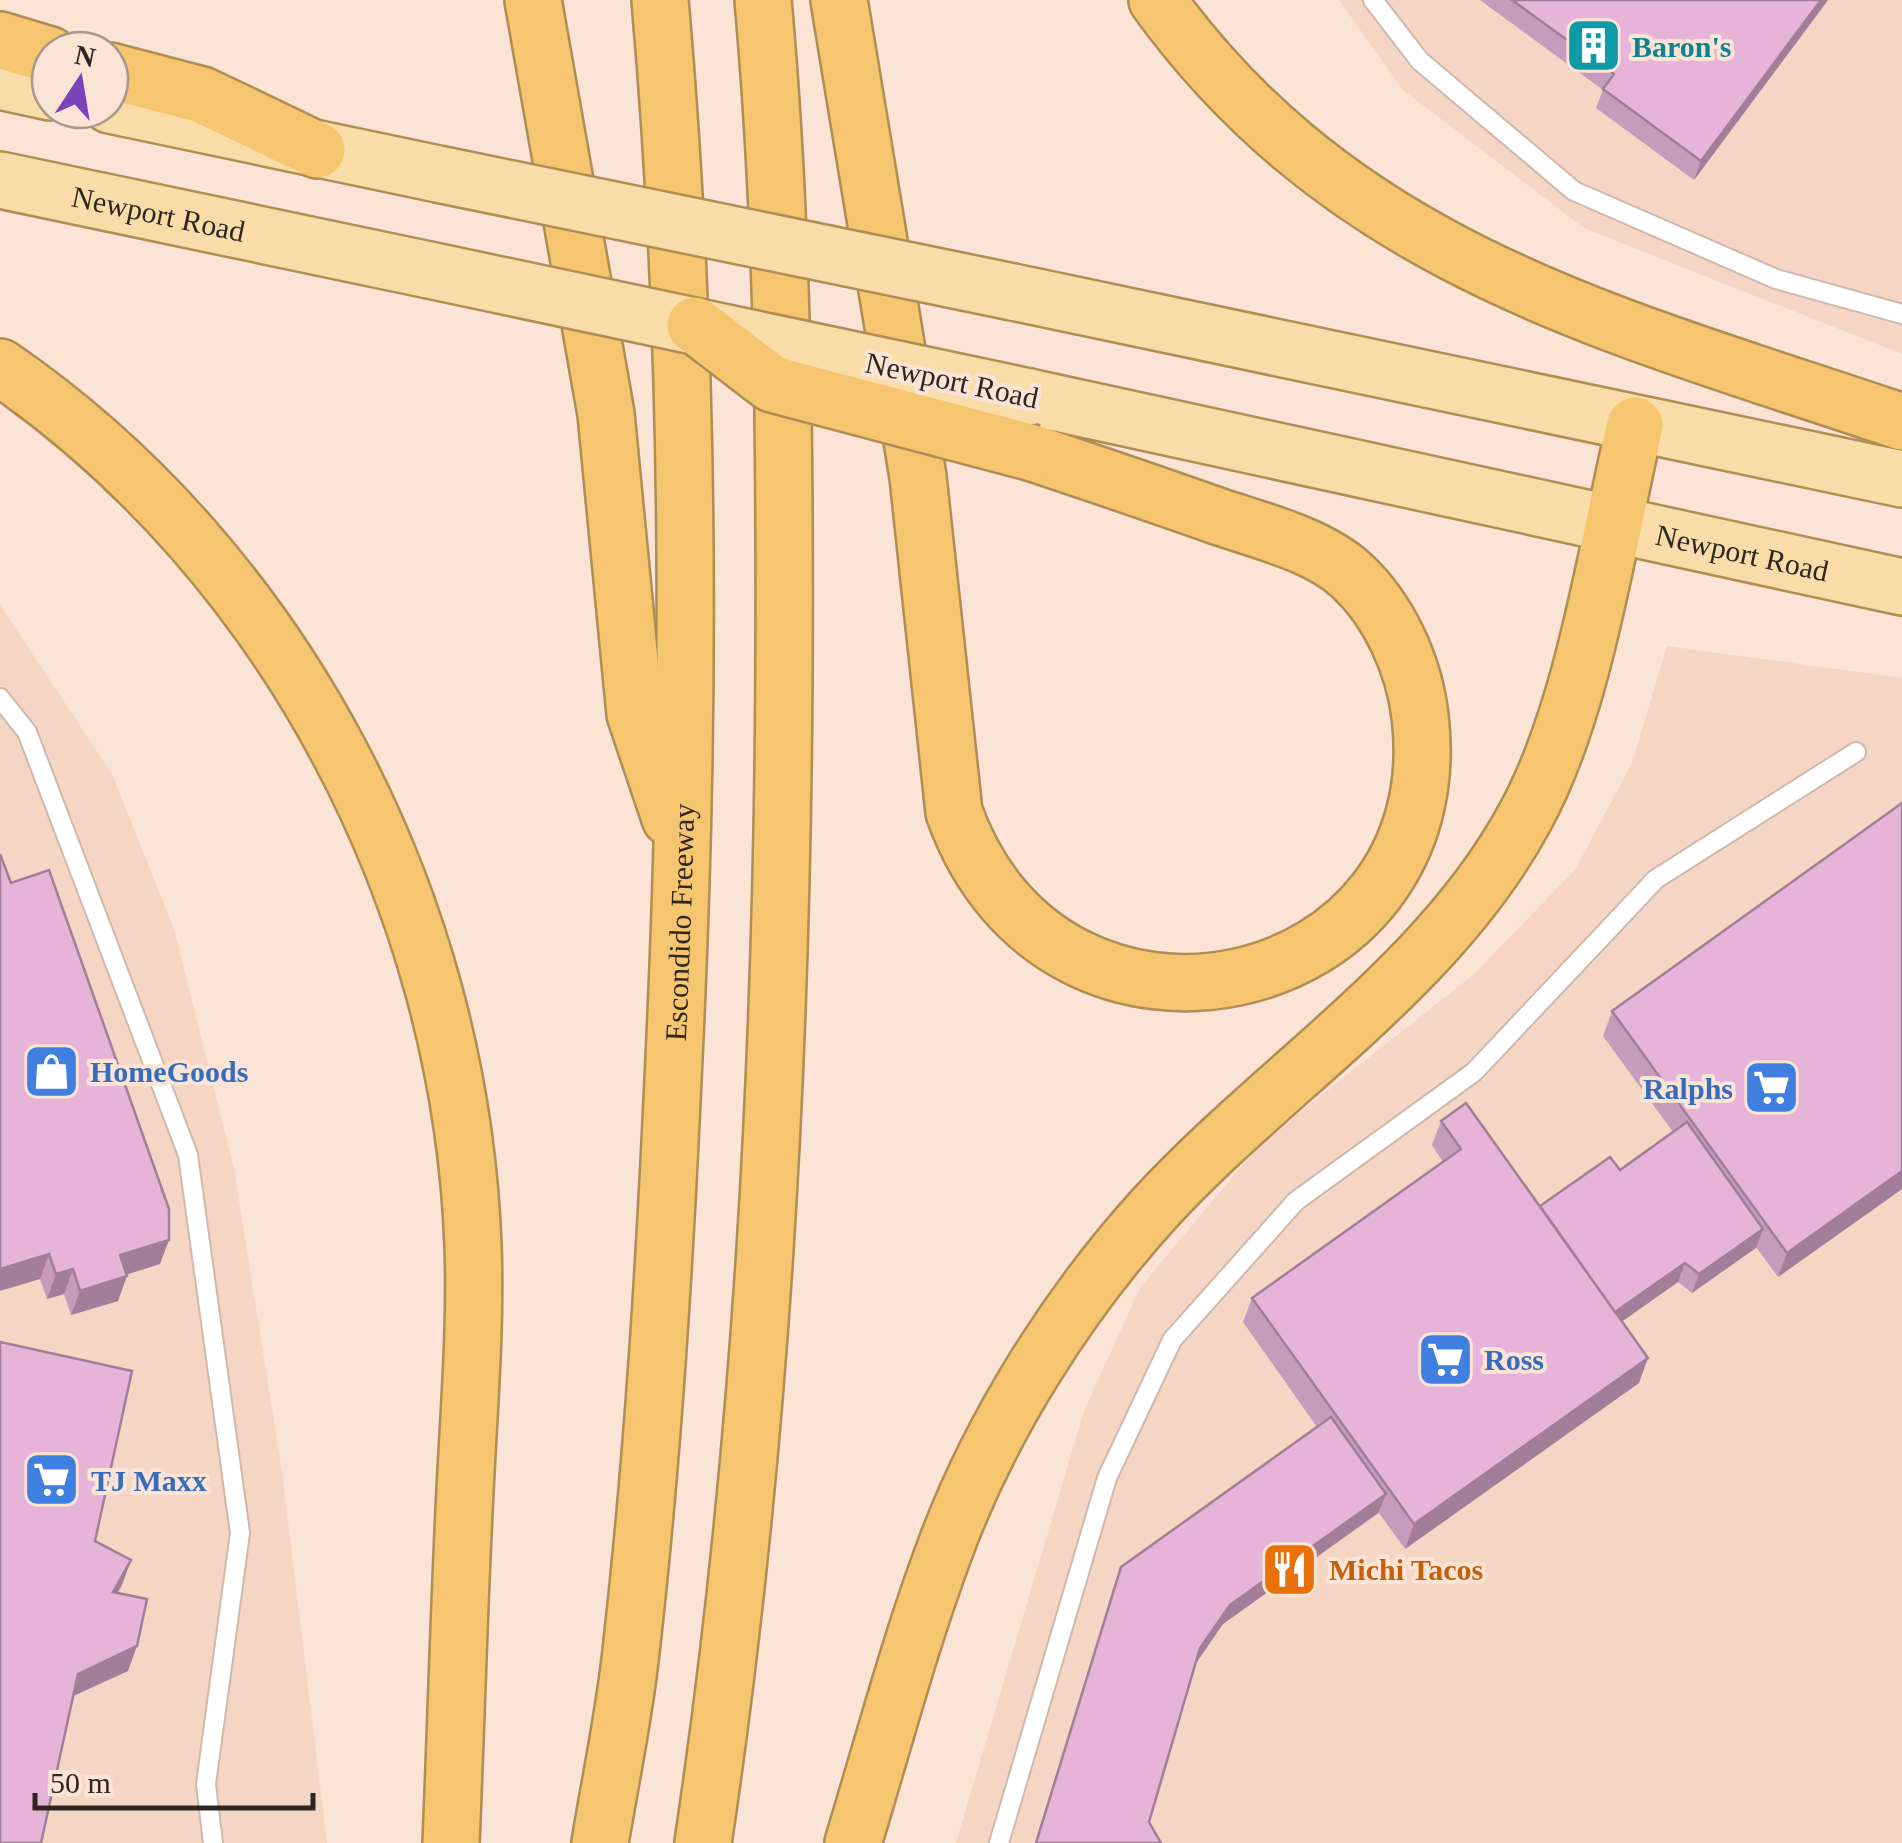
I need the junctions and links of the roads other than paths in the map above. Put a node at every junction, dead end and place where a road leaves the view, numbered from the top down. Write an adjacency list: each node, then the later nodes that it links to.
1 (533, 0): 25 (highway)
2 (660, 0): 25 (highway, Escondido Freeway)
3 (763, 0): 29 (highway)
4 (839, 0): 16 (highway, bridge)
5 (1157, 0): 18 (highway)
6 (1373, 0): 15 (lane)
7 (0, 40): 8 (highway)
8 (30, 50)
9 (130, 76): 13 (highway)
10 (0, 80): 11 (main road)
11 (30, 87)
12 (130, 109): 13 (main road)
13 (317, 150): 19 (main road, bridge)
14 (0, 180): 16 (main road, Newport Road, bridge)
15 (1902, 314)
16 (695, 325): 21 (main road, Newport Road, bridge)
17 (0, 367): 27 (highway)
18 (1902, 422)
19 (1635, 424): 20 (main road); 21 (highway)
20 (1902, 479)
21 (1612, 522): 22 (main road, Newport Road); 30 (highway)
22 (1902, 588)
23 (0, 698): 26 (lane)
24 (1856, 752): 31 (lane)
25 (683, 859): 28 (highway, Escondido Freeway)
26 (213, 1843)
27 (452, 1843)
28 (600, 1843)
29 (703, 1843)
30 (853, 1843)
31 (999, 1843)

